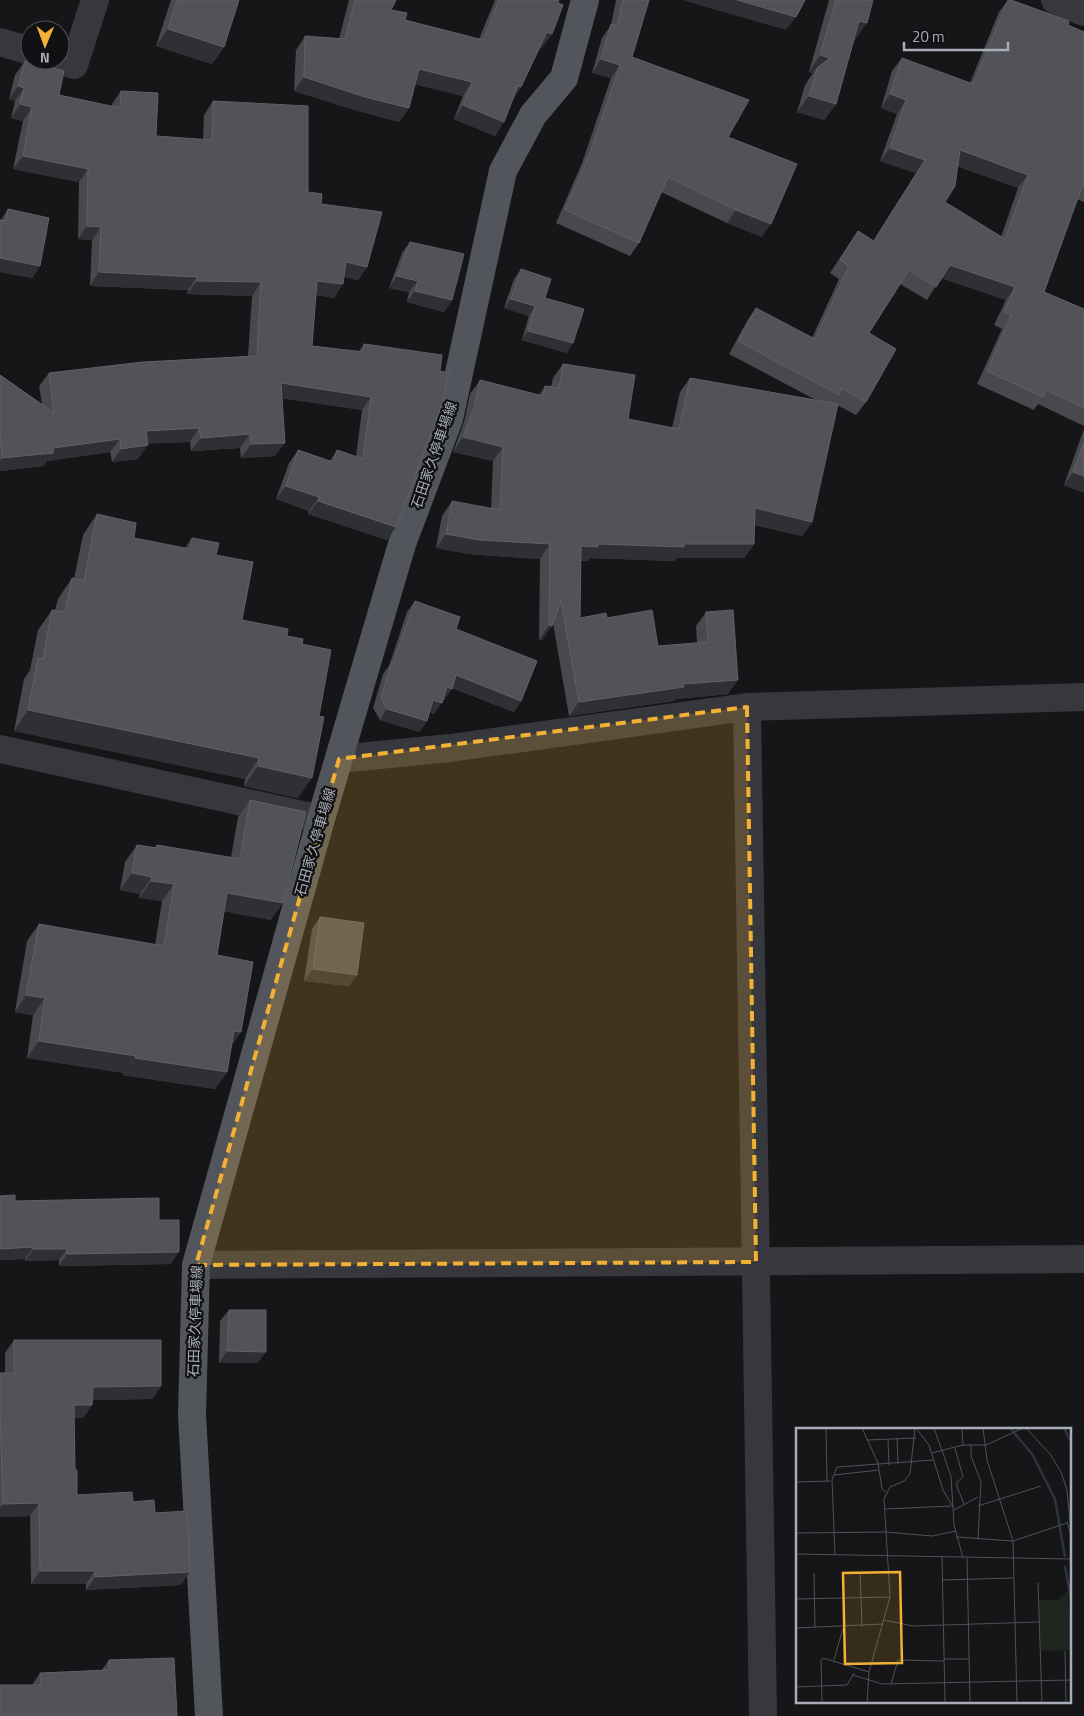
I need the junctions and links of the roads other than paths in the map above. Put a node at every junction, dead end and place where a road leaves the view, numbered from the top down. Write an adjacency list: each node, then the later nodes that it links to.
1 (95, 0): 7 (street)
2 (585, 0): 11 (main road, 石田家久停車場線)
3 (1055, 0): 4 (street)
4 (1084, 12)
5 (0, 42): 6 (street)
6 (20, 48)
7 (70, 64)
8 (1084, 697): 9 (street)
9 (747, 708): 11 (street); 14 (street)
10 (0, 749): 12 (street)
11 (339, 759): 12 (main road, 石田家久停車場線)
12 (321, 819): 15 (main road, 石田家久停車場線)
13 (1084, 1259): 14 (street)
14 (756, 1262): 15 (street); 17 (street)
15 (196, 1265): 16 (main road, 石田家久停車場線)
16 (209, 1716)
17 (763, 1716)

